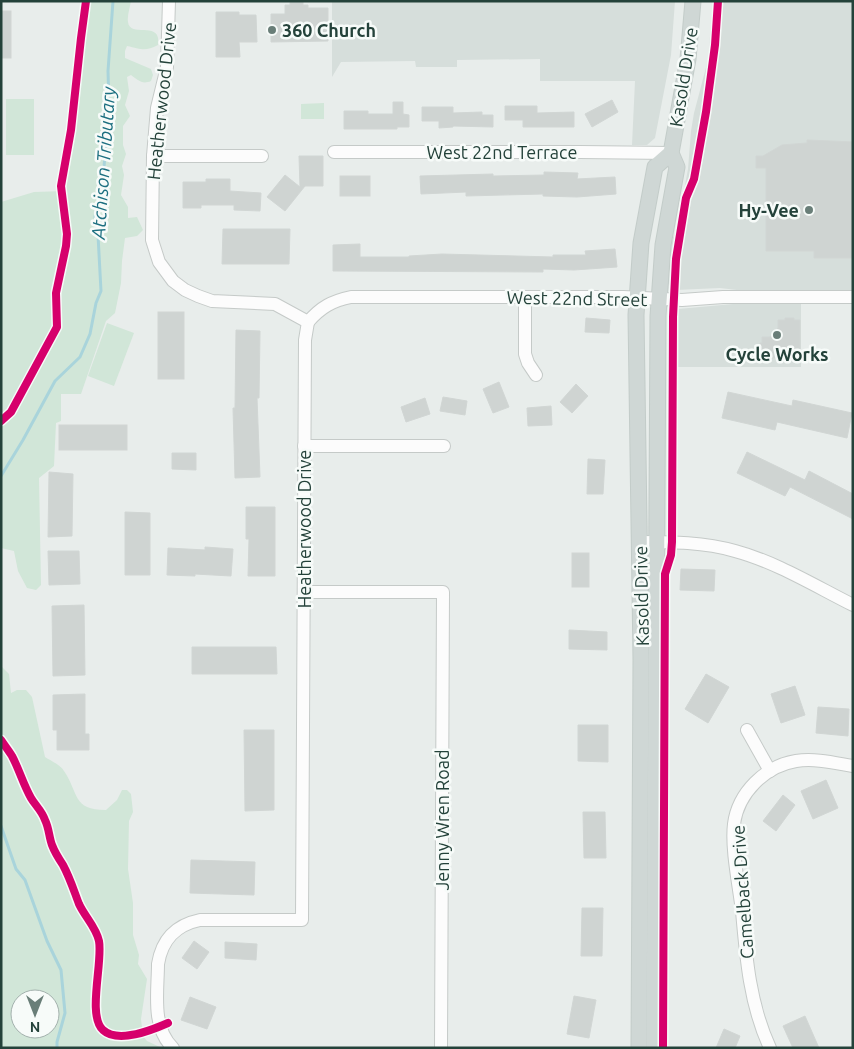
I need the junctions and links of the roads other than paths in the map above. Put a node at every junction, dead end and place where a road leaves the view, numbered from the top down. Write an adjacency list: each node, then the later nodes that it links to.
1 (169, 1): 5 (street, Heatherwood Drive)
2 (692, 1): 4 (main road, Kasold Drive)
3 (334, 152): 4 (street, West 22nd Terrace)
4 (671, 153): 9 (main road, Kasold Drive); 10 (main road, Kasold Drive)
5 (153, 156): 6 (street); 11 (street, Heatherwood Drive)
6 (262, 156)
7 (525, 297): 9 (street, West 22nd Street); 11 (street, West 22nd Street); 12 (street)
8 (853, 297): 10 (street, West 22nd Street)
9 (637, 298): 10 (street, West 22nd Street); 15 (main road, Kasold Drive)
10 (659, 299): 16 (main road, Kasold Drive)
11 (308, 322): 13 (street, Heatherwood Drive)
12 (536, 375)
13 (304, 446): 14 (street); 17 (street, Heatherwood Drive)
14 (444, 446)
15 (640, 542): 16 (street); 24 (main road, Kasold Drive)
16 (656, 542): 18 (street); 25 (main road, Kasold Drive)
17 (304, 592): 22 (street, Heatherwood Drive); 23 (street, Jenny Wren Road)
18 (853, 605)
19 (747, 730): 21 (street)
20 (853, 766): 21 (street, Camelback Drive)
21 (770, 771): 26 (street, Camelback Drive)
22 (171, 1045)
23 (441, 1048)
24 (639, 1048)
25 (654, 1048)
26 (770, 1048)

